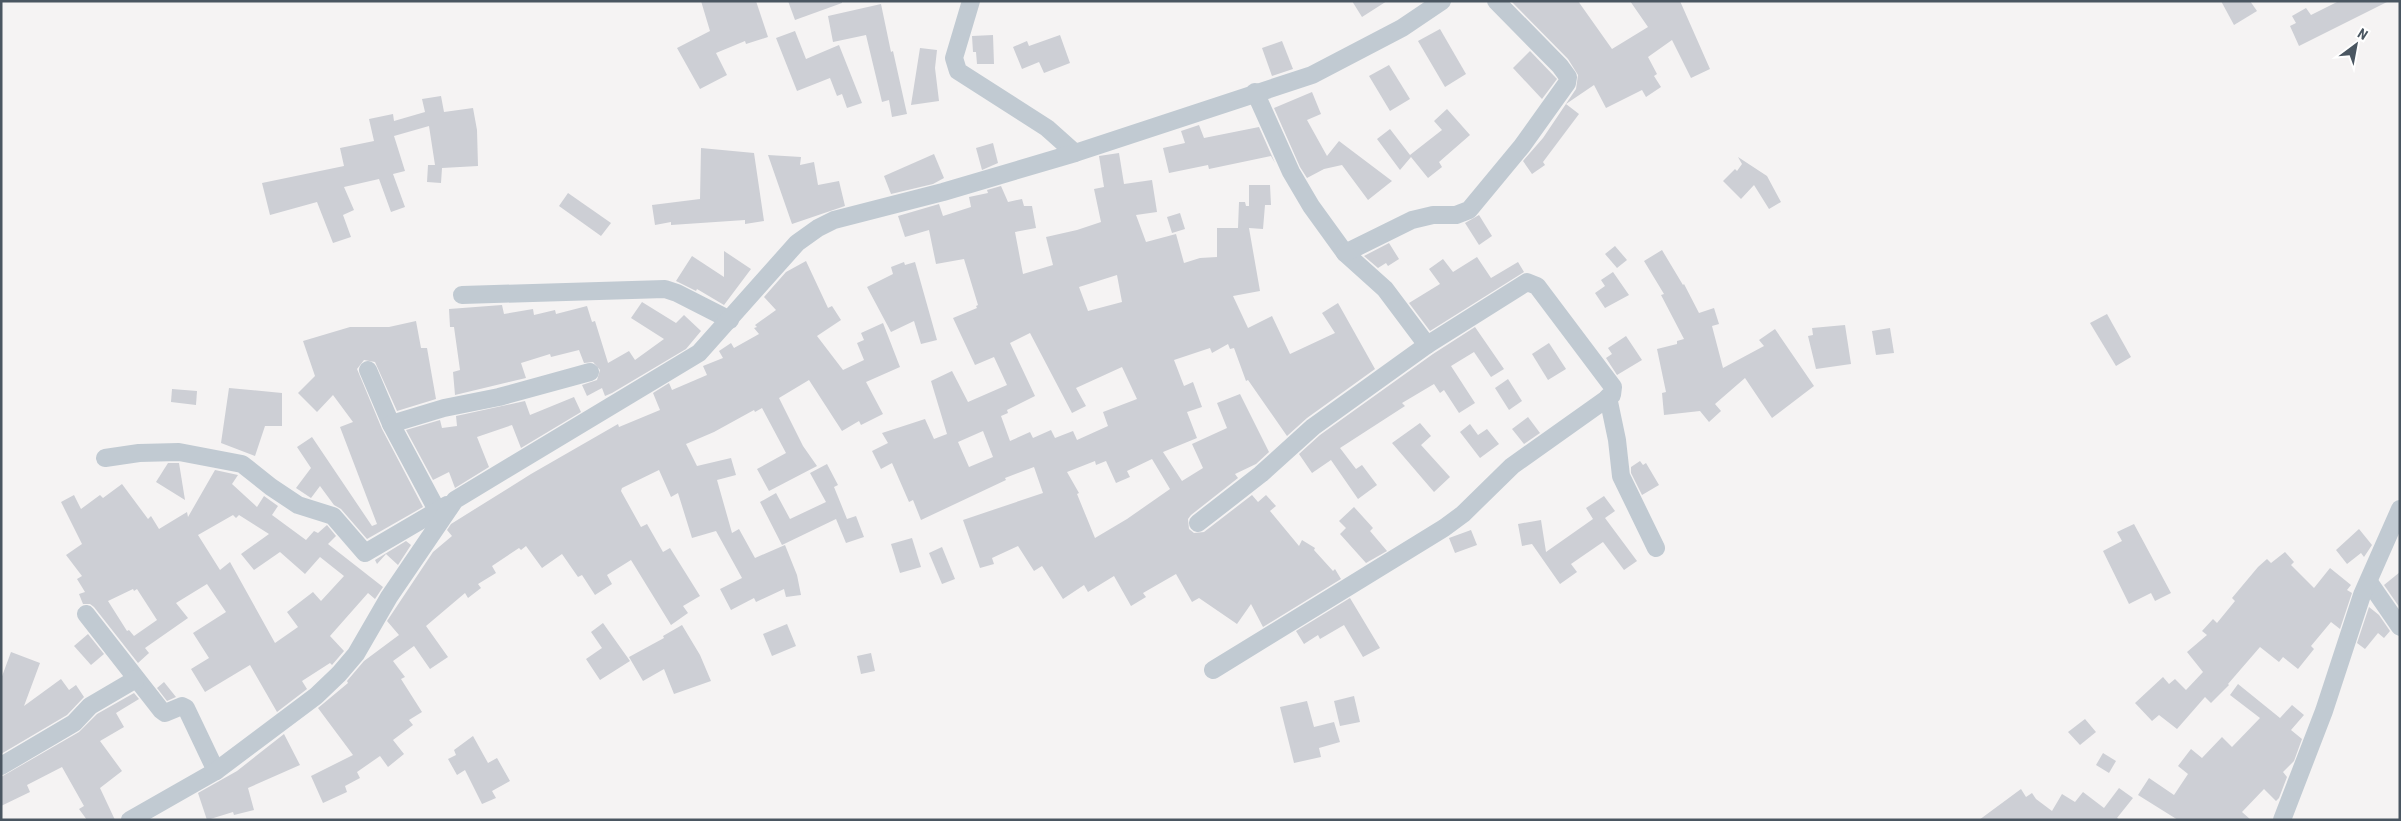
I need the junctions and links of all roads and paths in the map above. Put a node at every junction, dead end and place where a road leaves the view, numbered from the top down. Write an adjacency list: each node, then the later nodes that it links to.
1 (971, 1): 5 (street)
2 (1442, 1): 4 (street)
3 (1496, 1): 6 (street)
4 (1255, 92): 5 (street); 6 (street)
5 (1075, 153): 8 (street)
6 (1345, 253): 9 (street)
7 (462, 295): 8 (street)
8 (730, 320): 15 (street)
9 (1427, 345): 12 (street); 18 (street)
10 (368, 370): 13 (street)
11 (590, 372): 13 (street)
12 (1608, 397): 19 (street); 23 (street)
13 (391, 424): 17 (street)
14 (105, 458): 17 (street)
15 (455, 500): 17 (street); 26 (street)
16 (2400, 509): 20 (street)
17 (438, 512)
18 (1198, 523)
19 (1656, 548)
20 (2369, 582): 22 (street); 28 (street)
21 (86, 614): 24 (street)
22 (2400, 627)
23 (1213, 670)
24 (136, 679): 25 (street); 26 (street)
25 (1, 766)
26 (216, 771): 27 (street)
27 (130, 820)
28 (2282, 820)

